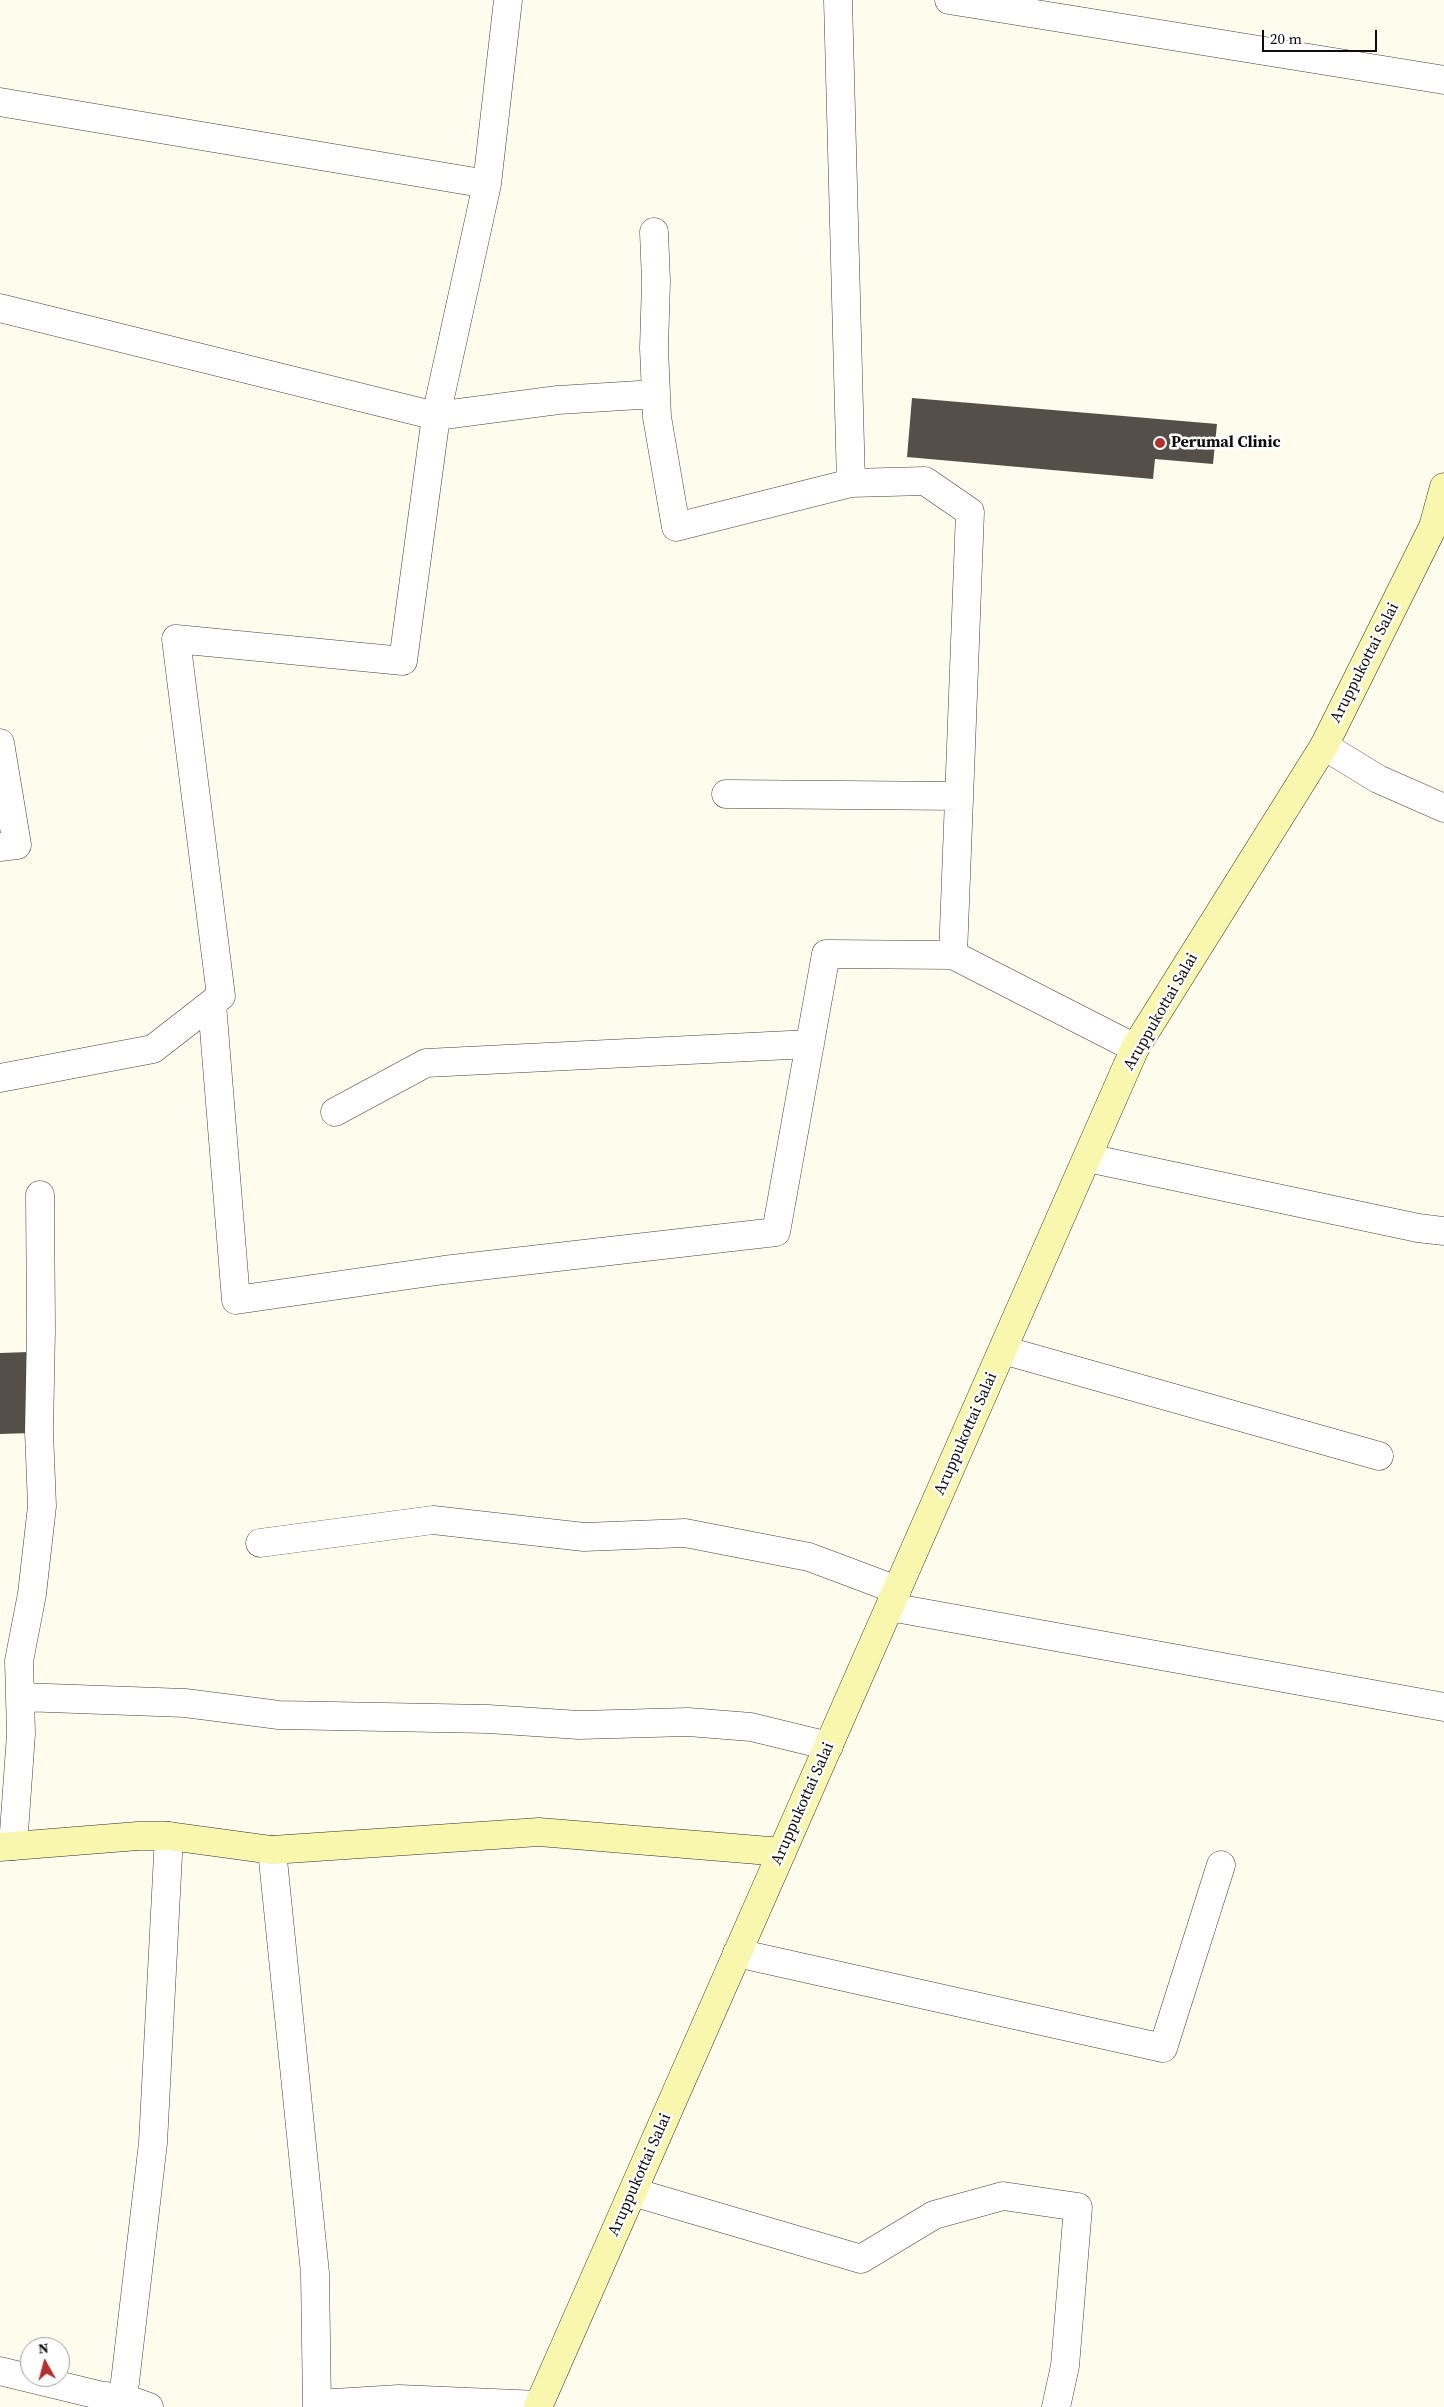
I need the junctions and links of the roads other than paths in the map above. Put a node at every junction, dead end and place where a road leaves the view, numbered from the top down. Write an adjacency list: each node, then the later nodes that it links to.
1 (508, 0): 6 (street)
2 (838, 0): 11 (street)
3 (949, 0): 4 (street)
4 (1444, 80)
5 (0, 102): 6 (street)
6 (487, 184): 10 (street)
7 (654, 232): 9 (street)
8 (0, 308): 10 (street)
9 (656, 394): 10 (street); 11 (street)
10 (436, 416): 21 (street)
11 (851, 483): 17 (street)
12 (1444, 487): 13 (main road, Aruppukottai Salai)
13 (1439, 529): 15 (main road, Aruppukottai Salai)
14 (0, 743): 19 (street)
15 (1324, 746): 18 (street); 23 (main road, Aruppukottai Salai)
16 (726, 794): 17 (street)
17 (959, 796): 20 (street)
18 (1444, 808)
19 (0, 846)
20 (952, 955): 22 (street); 23 (street)
21 (212, 1004): 22 (street); 24 (street)
22 (810, 1044): 25 (street)
23 (1136, 1048): 26 (main road, Aruppukottai Salai)
24 (0, 1078)
25 (335, 1112)
26 (1088, 1158): 28 (street); 29 (main road, Aruppukottai Salai)
27 (40, 1195): 33 (street)
28 (1444, 1231)
29 (1003, 1350): 30 (street); 32 (main road, Aruppukottai Salai)
30 (1379, 1456)
31 (260, 1544): 32 (street)
32 (893, 1598): 34 (street); 35 (main road, Aruppukottai Salai)
33 (21, 1697): 35 (street); 37 (street)
34 (1444, 1707)
35 (829, 1746): 39 (main road, Aruppukottai Salai)
36 (169, 1836): 37 (main road); 38 (main road); 44 (street)
37 (6, 1846)
38 (272, 1850): 39 (main road); 45 (street)
39 (782, 1852): 41 (main road, Aruppukottai Salai)
40 (1221, 1865): 41 (street)
41 (737, 1954): 42 (main road, Aruppukottai Salai)
42 (633, 2192): 46 (main road, Aruppukottai Salai); 48 (street)
43 (0, 2371): 44 (street)
44 (110, 2400): 47 (street)
45 (318, 2405): 46 (street)
46 (539, 2406)
47 (149, 2407)
48 (1056, 2407)

